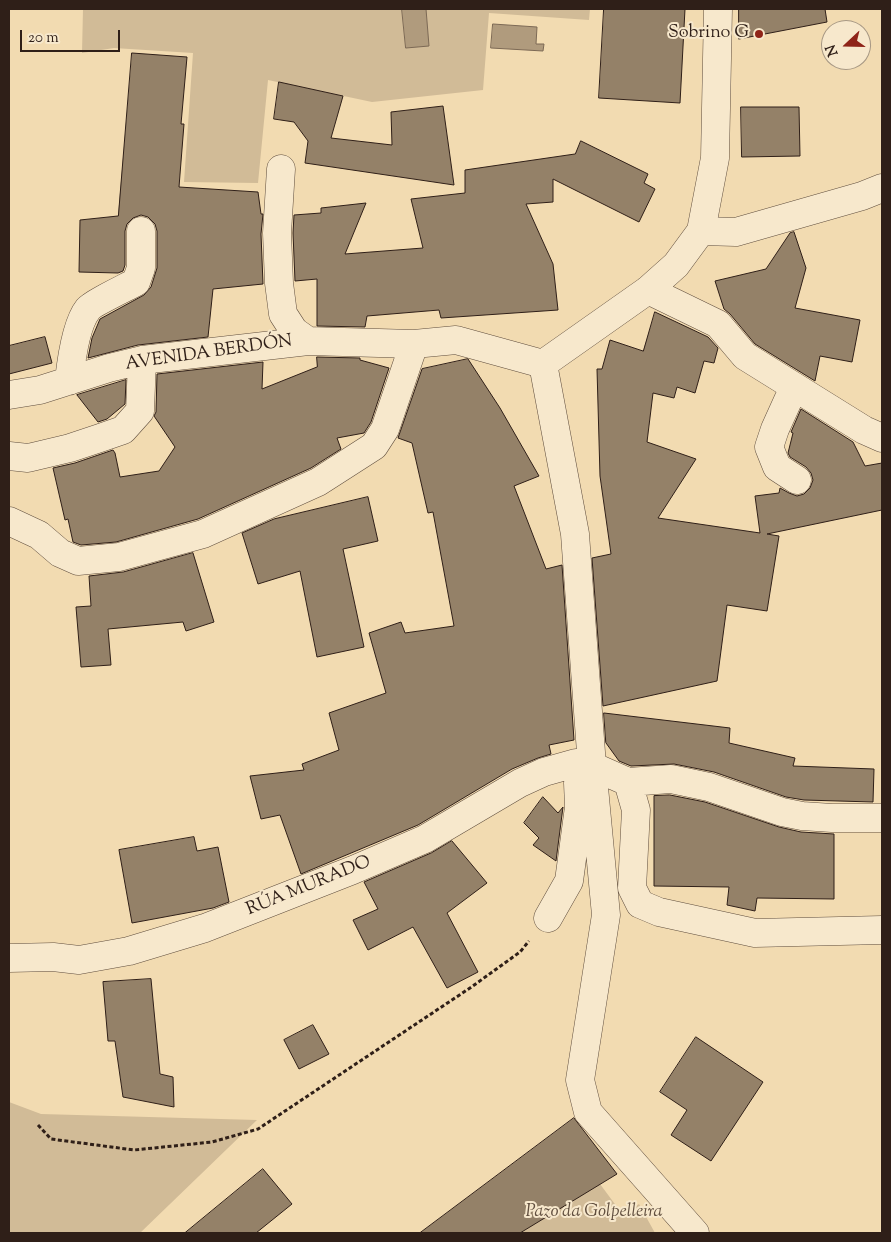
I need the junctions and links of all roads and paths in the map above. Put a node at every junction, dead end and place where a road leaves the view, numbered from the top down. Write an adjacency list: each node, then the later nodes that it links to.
1 (718, 9): 4 (street)
2 (282, 169): 7 (street)
3 (882, 188): 4 (street)
4 (701, 230): 6 (street)
5 (141, 231): 11 (street)
6 (648, 290): 10 (street); 12 (street)
7 (308, 341): 8 (street, AVENIDA BERDÓN); 9 (street, AVENIDA BERDÓN)
8 (414, 344): 10 (street, AVENIDA BERDÓN); 17 (street)
9 (142, 360): 11 (street, AVENIDA BERDÓN); 15 (street)
10 (543, 364): 18 (street)
11 (69, 381): 13 (street, AVENIDA BERDÓN)
12 (794, 387): 14 (street); 16 (street)
13 (9, 395)
14 (882, 438)
15 (9, 456)
16 (797, 480)
17 (9, 521)
18 (584, 765): 19 (street); 21 (street); 23 (street, RÚA MURADO); 25 (street)
19 (628, 782): 20 (street); 22 (street)
20 (882, 818)
21 (548, 918): 24 (path)
22 (882, 930)
23 (9, 958)
24 (38, 1125)
25 (695, 1233)

